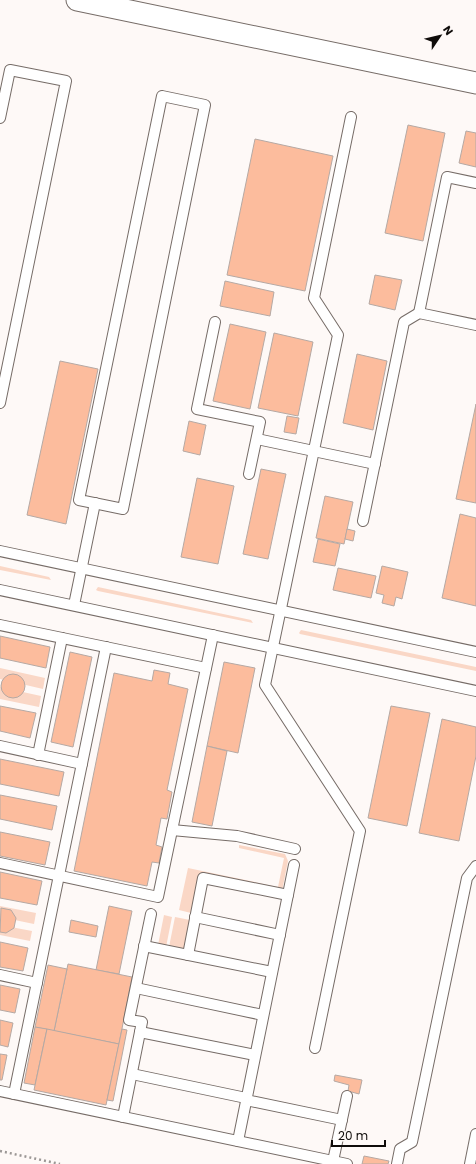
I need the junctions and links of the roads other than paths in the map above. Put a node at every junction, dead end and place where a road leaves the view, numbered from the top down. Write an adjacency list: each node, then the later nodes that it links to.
1 (77, 0): 2 (street)
2 (476, 83)
3 (351, 117): 11 (lane)
4 (0, 118): 9 (lane)
5 (476, 183): 6 (lane)
6 (419, 313): 8 (lane); 12 (lane)
7 (215, 322): 10 (lane)
8 (476, 325)
9 (0, 403)
10 (257, 439): 11 (lane); 13 (lane)
11 (314, 451): 12 (lane); 20 (lane)
12 (375, 464): 15 (lane)
13 (249, 474)
14 (95, 503): 14 (lane); 17 (lane)
15 (363, 521)
16 (0, 551): 17 (lane)
17 (81, 568): 19 (lane); 20 (lane)
18 (0, 590): 19 (lane)
19 (74, 605): 22 (lane)
20 (281, 610): 25 (lane); 26 (lane)
21 (0, 625): 23 (lane)
22 (213, 635): 25 (lane); 27 (lane)
23 (62, 638): 24 (lane); 30 (lane)
24 (106, 647): 27 (lane); 31 (lane)
25 (273, 648): 28 (lane); 50 (lane)
26 (476, 652)
27 (206, 668): 32 (lane)
28 (476, 691)
29 (0, 746): 30 (lane)
30 (38, 754): 31 (lane)
31 (82, 764): 37 (lane)
32 (172, 830): 33 (lane); 37 (lane)
33 (295, 849)
34 (0, 863): 37 (lane)
35 (294, 865): 38 (lane)
36 (476, 866): 63 (lane)
37 (59, 876): 46 (lane)
38 (288, 895): 40 (lane); 41 (lane)
39 (151, 914): 42 (lane)
40 (195, 917): 41 (lane); 43 (lane)
41 (280, 935): 44 (lane)
42 (144, 946): 43 (lane); 47 (lane)
43 (188, 955): 44 (lane)
44 (272, 972): 48 (lane)
45 (0, 975): 46 (lane)
46 (37, 983): 54 (lane)
47 (136, 988): 48 (lane); 49 (lane)
48 (263, 1014): 51 (lane)
49 (140, 1032): 51 (lane); 52 (lane)
50 (315, 1048)
51 (255, 1055): 56 (lane)
52 (132, 1074): 56 (lane); 57 (lane)
53 (0, 1091): 54 (lane)
54 (14, 1094): 57 (lane)
55 (347, 1096): 58 (lane)
56 (246, 1099): 58 (lane); 60 (lane)
57 (123, 1117): 60 (lane)
58 (342, 1120): 61 (lane)
59 (476, 1134): 64 (lane)
60 (238, 1141): 61 (lane)
61 (333, 1161): 62 (lane)
62 (347, 1164)
63 (397, 1164)
64 (470, 1164)

